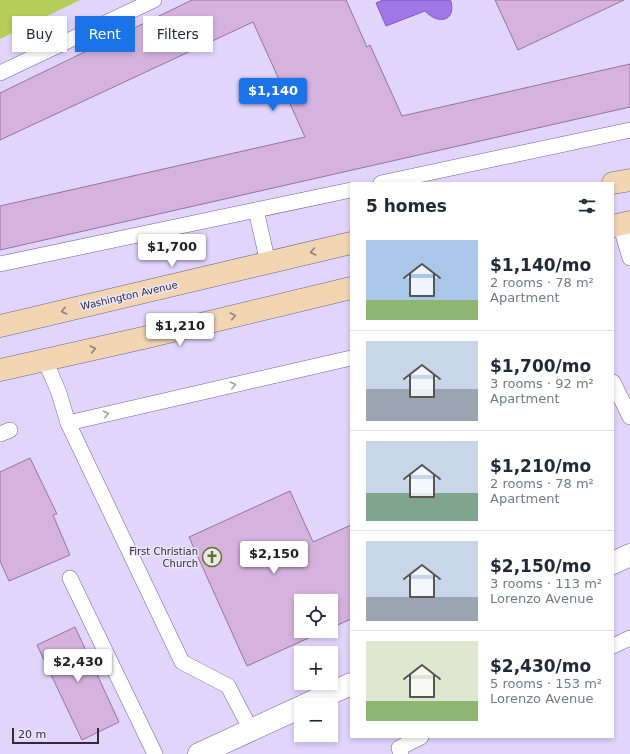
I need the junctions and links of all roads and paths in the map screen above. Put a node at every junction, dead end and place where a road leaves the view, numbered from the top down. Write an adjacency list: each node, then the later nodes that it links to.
1 (154, 0): 2 (lane)
2 (0, 73)
3 (630, 130): 5 (lane)
4 (630, 180): 6 (main road)
5 (389, 182)
6 (614, 183)
7 (350, 190): 8 (lane)
8 (256, 210): 12 (lane); 13 (lane)
9 (621, 224): 11 (lane)
10 (350, 243): 12 (main road, Washington Avenue, one-way to 12)
11 (630, 258)
12 (268, 262): 15 (main road, Washington Avenue, one-way to 15)
13 (0, 264)
14 (350, 288): 17 (main road, one-way to 14)
15 (0, 326)
16 (350, 358): 21 (lane, one-way to 16)
17 (44, 360): 18 (main road); 21 (lane)
18 (0, 370)
19 (614, 384): 20 (lane)
20 (630, 417)
21 (68, 423): 30 (lane)
22 (630, 555): 23 (street)
23 (614, 563)
24 (70, 578): 32 (lane)
25 (630, 638): 26 (lane)
26 (614, 646)
27 (350, 684): 28 (street)
28 (320, 698)
29 (294, 710): 30 (street)
30 (251, 730): 33 (street)
31 (419, 738): 34 (lane)
32 (155, 754)
33 (199, 754)
34 (401, 754)

